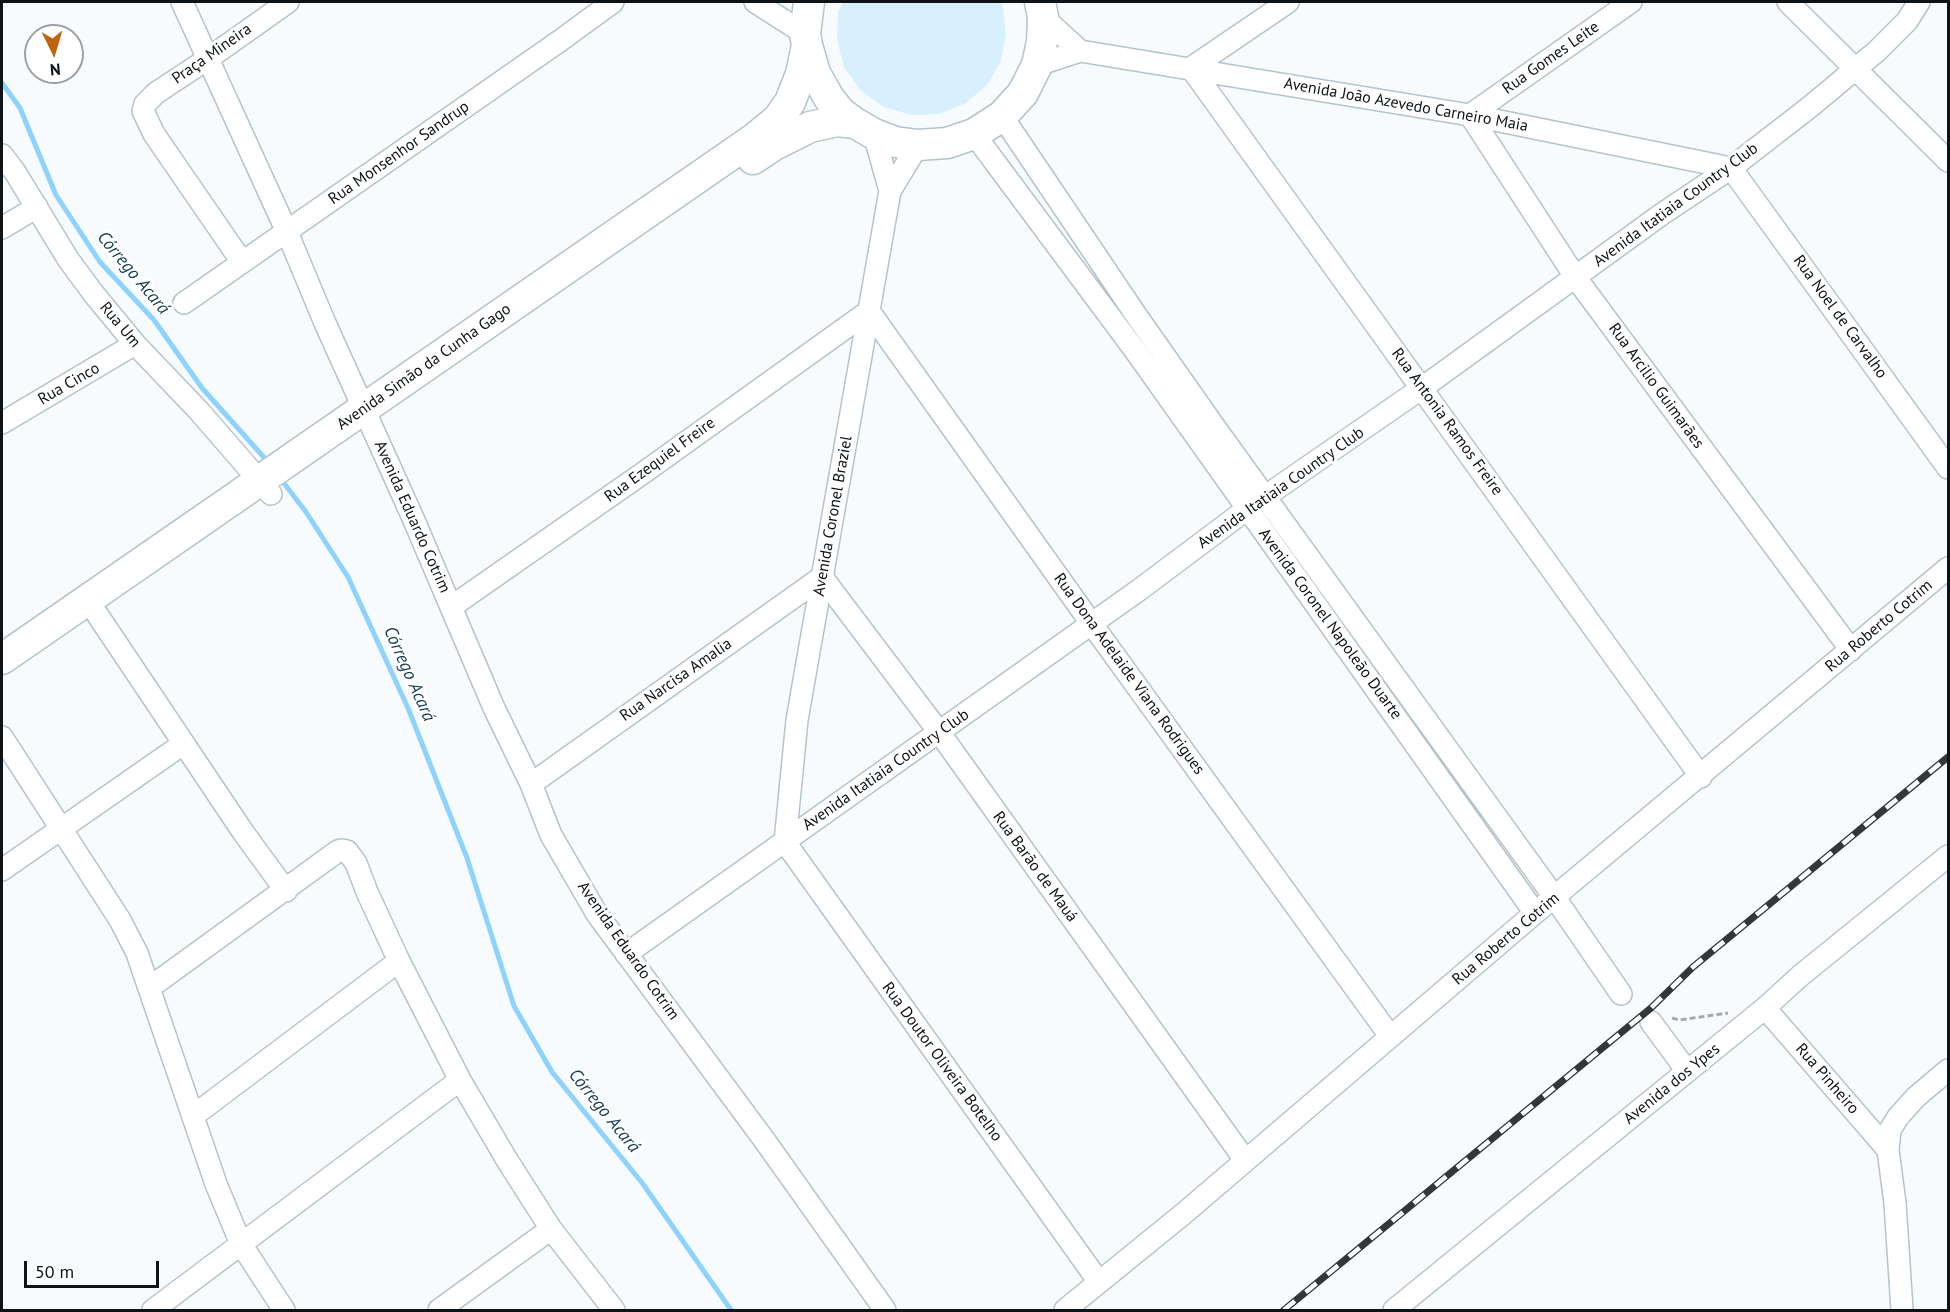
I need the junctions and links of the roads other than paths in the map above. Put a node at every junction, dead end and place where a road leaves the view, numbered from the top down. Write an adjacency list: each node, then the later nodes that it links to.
1 (182, 2): 13 (street, Avenida Eduardo Cotrim)
2 (288, 2): 13 (street, Praça Mineira)
3 (613, 2): 29 (street, Rua Monsenhor Sandrup)
4 (755, 2): 11 (street)
5 (808, 2): 11 (street, Avenida Simão da Cunha Gago)
6 (1288, 2): 15 (street)
7 (1631, 2): 17 (street, Rua Gomes Leite)
8 (1788, 2): 16 (street)
9 (1919, 2): 16 (street, Avenida Itatiaia Country Club)
10 (1041, 9): 12 (street); 14 (street)
11 (806, 39): 19 (street); 21 (street, Avenida Simão da Cunha Gago)
12 (1080, 51): 14 (street, Avenida João Azevedo Carneiro Maia); 15 (street, Avenida João Azevedo Carneiro Maia)
13 (209, 58): 29 (street, Avenida Eduardo Cotrim); 30 (street, Praça Mineira)
14 (1037, 65): 18 (street)
15 (1191, 68): 17 (street, Avenida João Azevedo Carneiro Maia); 35 (street, Rua Antonia Ramos Freire)
16 (1855, 70): 24 (street); 25 (street, Avenida Itatiaia Country Club)
17 (1470, 115): 25 (street, Avenida João Azevedo Carneiro Maia); 31 (street, Rua Arcilio Guimarães)
18 (1002, 116): 20 (street); 40 (street, Avenida Coronel Napoleão Duarte)
19 (865, 129): 21 (street, Avenida Simão da Cunha Gago); 22 (street); 26 (street, Avenida Coronel Braziel)
20 (974, 134): 22 (street); 41 (street, Avenida Coronel Napoleão Duarte)
21 (769, 138): 36 (street, Avenida Simão da Cunha Gago)
22 (918, 145): 26 (street, Avenida Coronel Braziel)
23 (2, 155): 27 (street, Rua Um)
24 (1948, 161)
25 (1731, 168): 31 (street, Avenida Itatiaia Country Club); 38 (street, Rua Noel de Carvalho)
26 (890, 191): 33 (street, Avenida Coronel Braziel)
27 (37, 207): 28 (street); 34 (street, Rua Um)
28 (2, 228)
29 (287, 232): 30 (street, Rua Monsenhor Sandrup); 36 (street, Avenida Eduardo Cotrim)
30 (242, 262): 32 (street, Rua Monsenhor Sandrup)
31 (1576, 278): 35 (street, Avenida Itatiaia Country Club); 47 (street, Rua Arcilio Guimarães)
32 (184, 303)
33 (869, 311): 43 (street, Avenida Coronel Braziel); 44 (street, Rua Ezequiel Freire); 46 (street, Rua Dona Adelaide Viana Rodrigues)
34 (135, 344): 37 (street, Rua Cinco); 39 (street, Rua Um)
35 (1422, 388): 40 (street, Avenida Itatiaia Country Club); 53 (street, Rua Antonia Ramos Freire)
36 (368, 417): 39 (street, Avenida Simão da Cunha Gago); 44 (street, Avenida Eduardo Cotrim)
37 (2, 423)
38 (1948, 468)
39 (274, 481): 45 (street, Avenida Simão da Cunha Gago); 48 (street, Avenida Simão da Cunha Gago)
40 (1266, 497): 41 (street, Avenida Itatiaia Country Club); 60 (street, Avenida Coronel Napoleão Duarte)
41 (1247, 509): 46 (street, Avenida Itatiaia Country Club); 61 (street, Avenida Coronel Napoleão Duarte)
42 (1948, 568): 47 (street, Rua Roberto Cotrim)
43 (822, 578): 50 (street, Rua Barão de Mauá); 54 (street, Rua Narcisa Amalia); 56 (street, Avenida Coronel Braziel)
44 (451, 607): 54 (street, Avenida Eduardo Cotrim)
45 (97, 614): 49 (street, Avenida Simão da Cunha Gago); 52 (street)
46 (1091, 623): 50 (street, Avenida Itatiaia Country Club); 68 (street, Rua Dona Adelaide Viana Rodrigues)
47 (1851, 650): 53 (street, Rua Roberto Cotrim)
48 (2, 659)
49 (2, 680)
50 (939, 732): 56 (street, Avenida Itatiaia Country Club); 74 (street, Rua Barão de Mauá)
51 (2, 737): 55 (street)
52 (183, 744): 55 (street); 59 (street)
53 (1701, 777): 60 (street, Rua Roberto Cotrim)
54 (531, 784): 62 (street, Avenida Eduardo Cotrim)
55 (62, 829): 58 (street); 64 (street)
56 (784, 842): 62 (street, Avenida Itatiaia Country Club); 77 (street, Rua Doutor Oliveira Botelho)
57 (1948, 856): 66 (street, Avenida dos Ypes)
58 (2, 870)
59 (286, 891): 63 (street); 64 (street)
60 (1555, 898): 61 (street, Rua Roberto Cotrim); 65 (street, Avenida Coronel Napoleão Duarte)
61 (1535, 913): 68 (street, Rua Roberto Cotrim)
62 (626, 954): 82 (street, Avenida Eduardo Cotrim)
63 (399, 962): 71 (street); 72 (street)
64 (149, 988): 72 (street)
65 (1621, 994)
66 (1765, 1008): 70 (street, Avenida dos Ypes); 73 (street, Rua Pinheiro)
67 (1660, 1019): 70 (street)
68 (1390, 1036): 74 (street, Rua Roberto Cotrim)
69 (1948, 1070): 73 (street)
70 (1687, 1071): 84 (street, Avenida dos Ypes)
71 (460, 1080): 75 (street); 76 (street)
72 (193, 1116): 76 (street)
73 (1888, 1150): 85 (street)
74 (1245, 1160): 77 (street, Rua Roberto Cotrim)
75 (551, 1229): 80 (street); 81 (street)
76 (241, 1244): 78 (street); 79 (street)
77 (1099, 1282): 83 (street, Rua Roberto Cotrim)
78 (153, 1311)
79 (284, 1311)
80 (439, 1311)
81 (614, 1311)
82 (885, 1311)
83 (1065, 1311)
84 (1394, 1311)
85 (1902, 1311)

